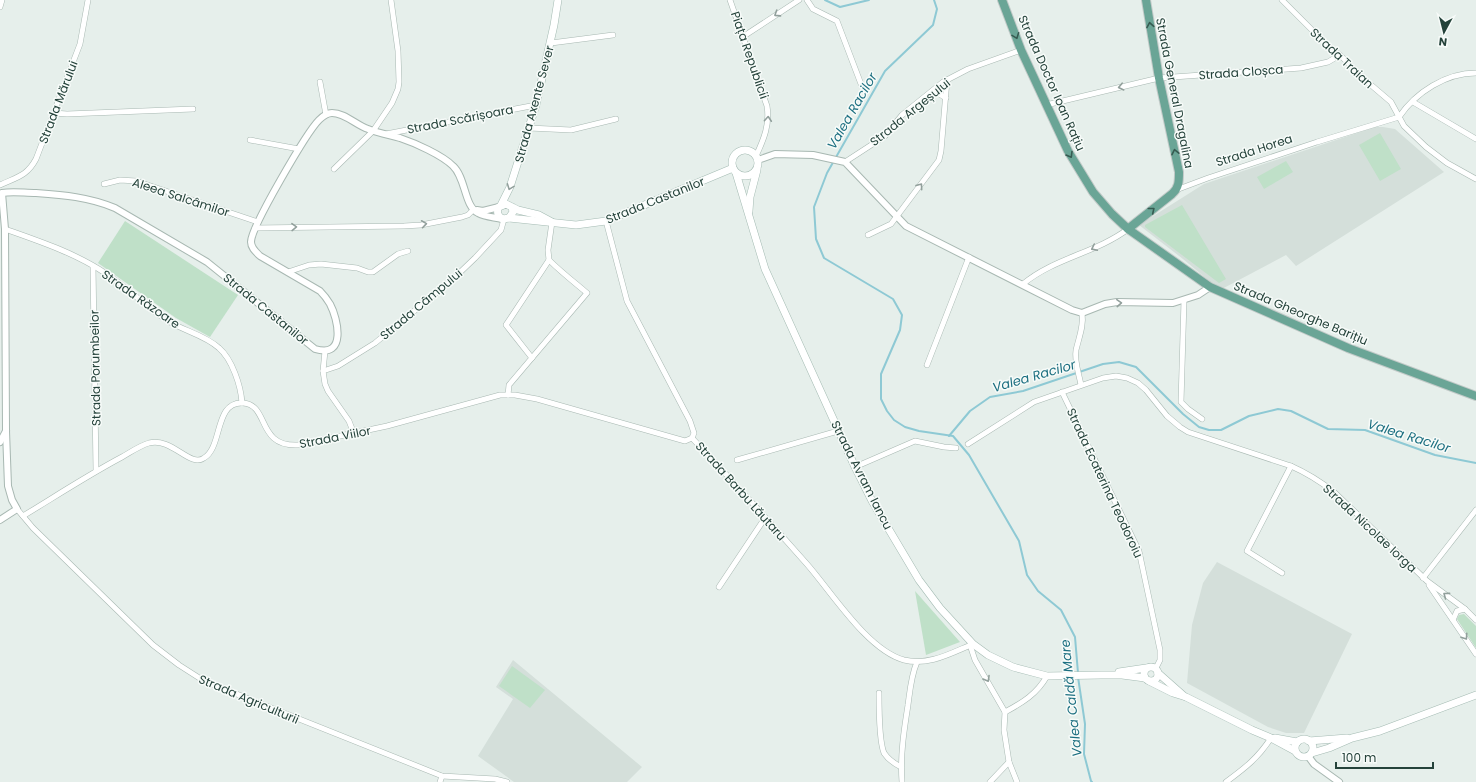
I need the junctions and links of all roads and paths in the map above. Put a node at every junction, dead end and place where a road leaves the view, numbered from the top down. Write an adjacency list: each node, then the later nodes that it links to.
1 (2, 0): 11 (street)
2 (88, 0): 28 (street, Strada Mărului)
3 (391, 0): 33 (street)
4 (558, 0): 14 (main road, Strada Axente Sever)
5 (730, 0): 13 (street, Piața Republicii)
6 (799, 0): 13 (street, one-way to 13)
7 (807, 0): 21 (street)
8 (1002, 0): 15 (main road, Strada Doctor Ioan Rațiu, one-way to 15)
9 (1146, 0): 18 (main road, Strada General Dragalina, one-way to 9)
10 (1282, 0): 16 (street, Strada Traian)
11 (0, 7)
12 (613, 36): 14 (street)
13 (744, 36): 38 (street, Piața Republicii, one-way to 13)
14 (551, 43): 25 (main road, Strada Axente Sever)
15 (1021, 50): 19 (street, Strada Argeșului); 26 (main road, Strada Doctor Ioan Rațiu)
16 (1340, 55): 18 (street, Strada Cloșca); 30 (street, Strada Traian)
17 (1476, 74): 24 (street)
18 (1159, 78): 26 (street, Strada Cloșca, one-way to 26); 46 (main road, Strada General Dragalina, one-way to 18)
19 (947, 80): 22 (street, Strada Argeșului); 23 (street)
20 (320, 82): 29 (street)
21 (861, 84)
22 (932, 92): 23 (street); 39 (street, Strada Argeșului)
23 (946, 98): 52 (street, one-way to 23)
24 (1413, 102): 30 (street); 35 (street)
25 (536, 105): 32 (main road, Strada Axente Sever); 34 (street, Strada Scărișoara)
26 (1046, 105): 58 (main road, Strada Doctor Ioan Rațiu, one-way to 58)
27 (193, 109): 28 (street)
28 (54, 113): 45 (street, Strada Mărului)
29 (326, 115): 33 (street); 37 (street)
30 (1399, 117): 43 (street, Strada Traian); 46 (street, Strada Horea)
31 (616, 119): 32 (street)
32 (529, 128): 48 (main road, Strada Axente Sever, one-way to 48)
33 (373, 131): 34 (street); 41 (street)
34 (384, 134): 50 (street)
35 (1476, 139)
36 (250, 140): 37 (street)
37 (299, 149): 56 (street)
38 (757, 158): 39 (street); 40 (main road, Piața Republicii); 42 (main road)
39 (843, 161): 52 (street)
40 (757, 168): 42 (main road); 51 (main road, Strada Avram Iancu)
41 (334, 169)
42 (734, 171): 51 (main road, Strada Avram Iancu); 54 (main road, Strada Castanilor)
43 (1476, 179)
44 (104, 184): 56 (street, Aleea Salcâmilor)
45 (0, 185): 47 (street)
46 (1176, 190): 58 (main road, Strada Horea, one-way to 46)
47 (1, 193): 57 (street); 69 (street, Strada Castanilor)
48 (500, 206): 49 (main road, Strada Castanilor); 50 (street, Strada Castanilor); 53 (main road)
49 (512, 207): 53 (main road); 55 (main road, Strada Castanilor)
50 (473, 210): 53 (street, Strada Castanilor); 56 (street, one-way to 50)
51 (749, 215): 80 (main road, Strada Avram Iancu)
52 (897, 218): 59 (street); 61 (street)
53 (505, 219): 55 (main road, Strada Castanilor); 72 (street, Strada Câmpului)
54 (606, 221): 55 (main road, Strada Castanilor); 82 (street, Strada Barbu Lăutaru)
55 (552, 222): 62 (street)
56 (257, 225): 64 (street)
57 (5, 229): 63 (street, Strada Răzoare); 79 (street)
58 (1128, 229): 65 (street, one-way to 65); 66 (main road, Strada Gheorghe Barițiu)
59 (868, 235)
60 (408, 250): 64 (street)
61 (969, 257): 65 (street); 71 (street)
62 (549, 260): 70 (street); 70 (street)
63 (94, 266): 77 (street, Strada Răzoare); 89 (street, Strada Porumbeilor)
64 (288, 272): 69 (street)
65 (1023, 284): 68 (street)
66 (1210, 287): 67 (street); 76 (main road, Strada Gheorghe Barițiu)
67 (1184, 300): 68 (street, one-way to 67); 78 (street)
68 (1082, 313): 73 (street)
69 (325, 351): 72 (street)
70 (532, 358): 75 (street)
71 (927, 365)
72 (323, 371): 81 (street)
73 (1081, 385): 74 (street, Strada Nicolae Iorga); 87 (street, Strada Nicolae Iorga)
74 (1062, 392): 84 (street, Strada Nicolae Iorga); 105 (street, Strada Ecaterina Teodoroiu)
75 (508, 395): 81 (street, Strada Viilor); 82 (street, Strada Viilor)
76 (1476, 396)
77 (242, 403): 81 (street, Strada Viilor); 89 (street)
78 (1202, 419)
79 (6, 431): 83 (street); 90 (street)
80 (838, 431): 86 (street); 88 (main road, Strada Avram Iancu)
81 (354, 434)
82 (692, 438): 93 (street, Strada Barbu Lăutaru)
83 (0, 442)
84 (968, 444)
85 (956, 448): 88 (street)
86 (737, 460)
87 (1292, 466): 95 (street); 96 (street, Strada Nicolae Iorga)
88 (855, 467): 101 (main road, Strada Avram Iancu)
89 (96, 470): 92 (street)
90 (17, 508): 92 (street, Strada Agriculturii); 94 (street)
91 (1476, 510): 96 (street)
92 (23, 516): 121 (street, Strada Agriculturii)
93 (765, 518): 97 (street); 103 (street, Strada Barbu Lăutaru)
94 (0, 520)
95 (1282, 573)
96 (1425, 580): 98 (street, Strada Nicolae Iorga, one-way to 96); 99 (street, Strada Nicolae Iorga)
97 (719, 587)
98 (1465, 609): 99 (street); 100 (street, Strada Nicolae Iorga)
99 (1453, 620): 102 (street, Strada Nicolae Iorga, one-way to 102)
100 (1476, 620)
101 (972, 645): 103 (street, Strada Barbu Lăutaru); 107 (main road, Strada Avram Iancu); 112 (street, one-way to 112)
102 (1476, 654)
103 (917, 662): 120 (street)
104 (1146, 668): 105 (main road); 106 (main road); 108 (main road)
105 (1157, 671): 108 (main road); 111 (main road)
106 (1101, 675): 107 (main road, Strada Avram Iancu); 108 (main road)
107 (1047, 676): 112 (street)
108 (1147, 680): 111 (main road)
109 (879, 693): 120 (street)
110 (1476, 695): 114 (main road)
111 (1186, 697): 113 (main road)
112 (1005, 712): 119 (street)
113 (1269, 737): 116 (main road); 117 (main road); 127 (street)
114 (1352, 738): 115 (main road); 118 (main road)
115 (1309, 741): 116 (main road); 118 (main road)
116 (1297, 742): 117 (main road)
117 (1295, 751): 118 (main road)
118 (1310, 755): 128 (street)
119 (1009, 762): 125 (street); 126 (street)
120 (901, 767): 124 (street)
121 (442, 776): 122 (street); 123 (street, Strada Agriculturii)
122 (440, 782)
123 (506, 782)
124 (902, 782)
125 (990, 782)
126 (1018, 782)
127 (1226, 782)
128 (1339, 782)

